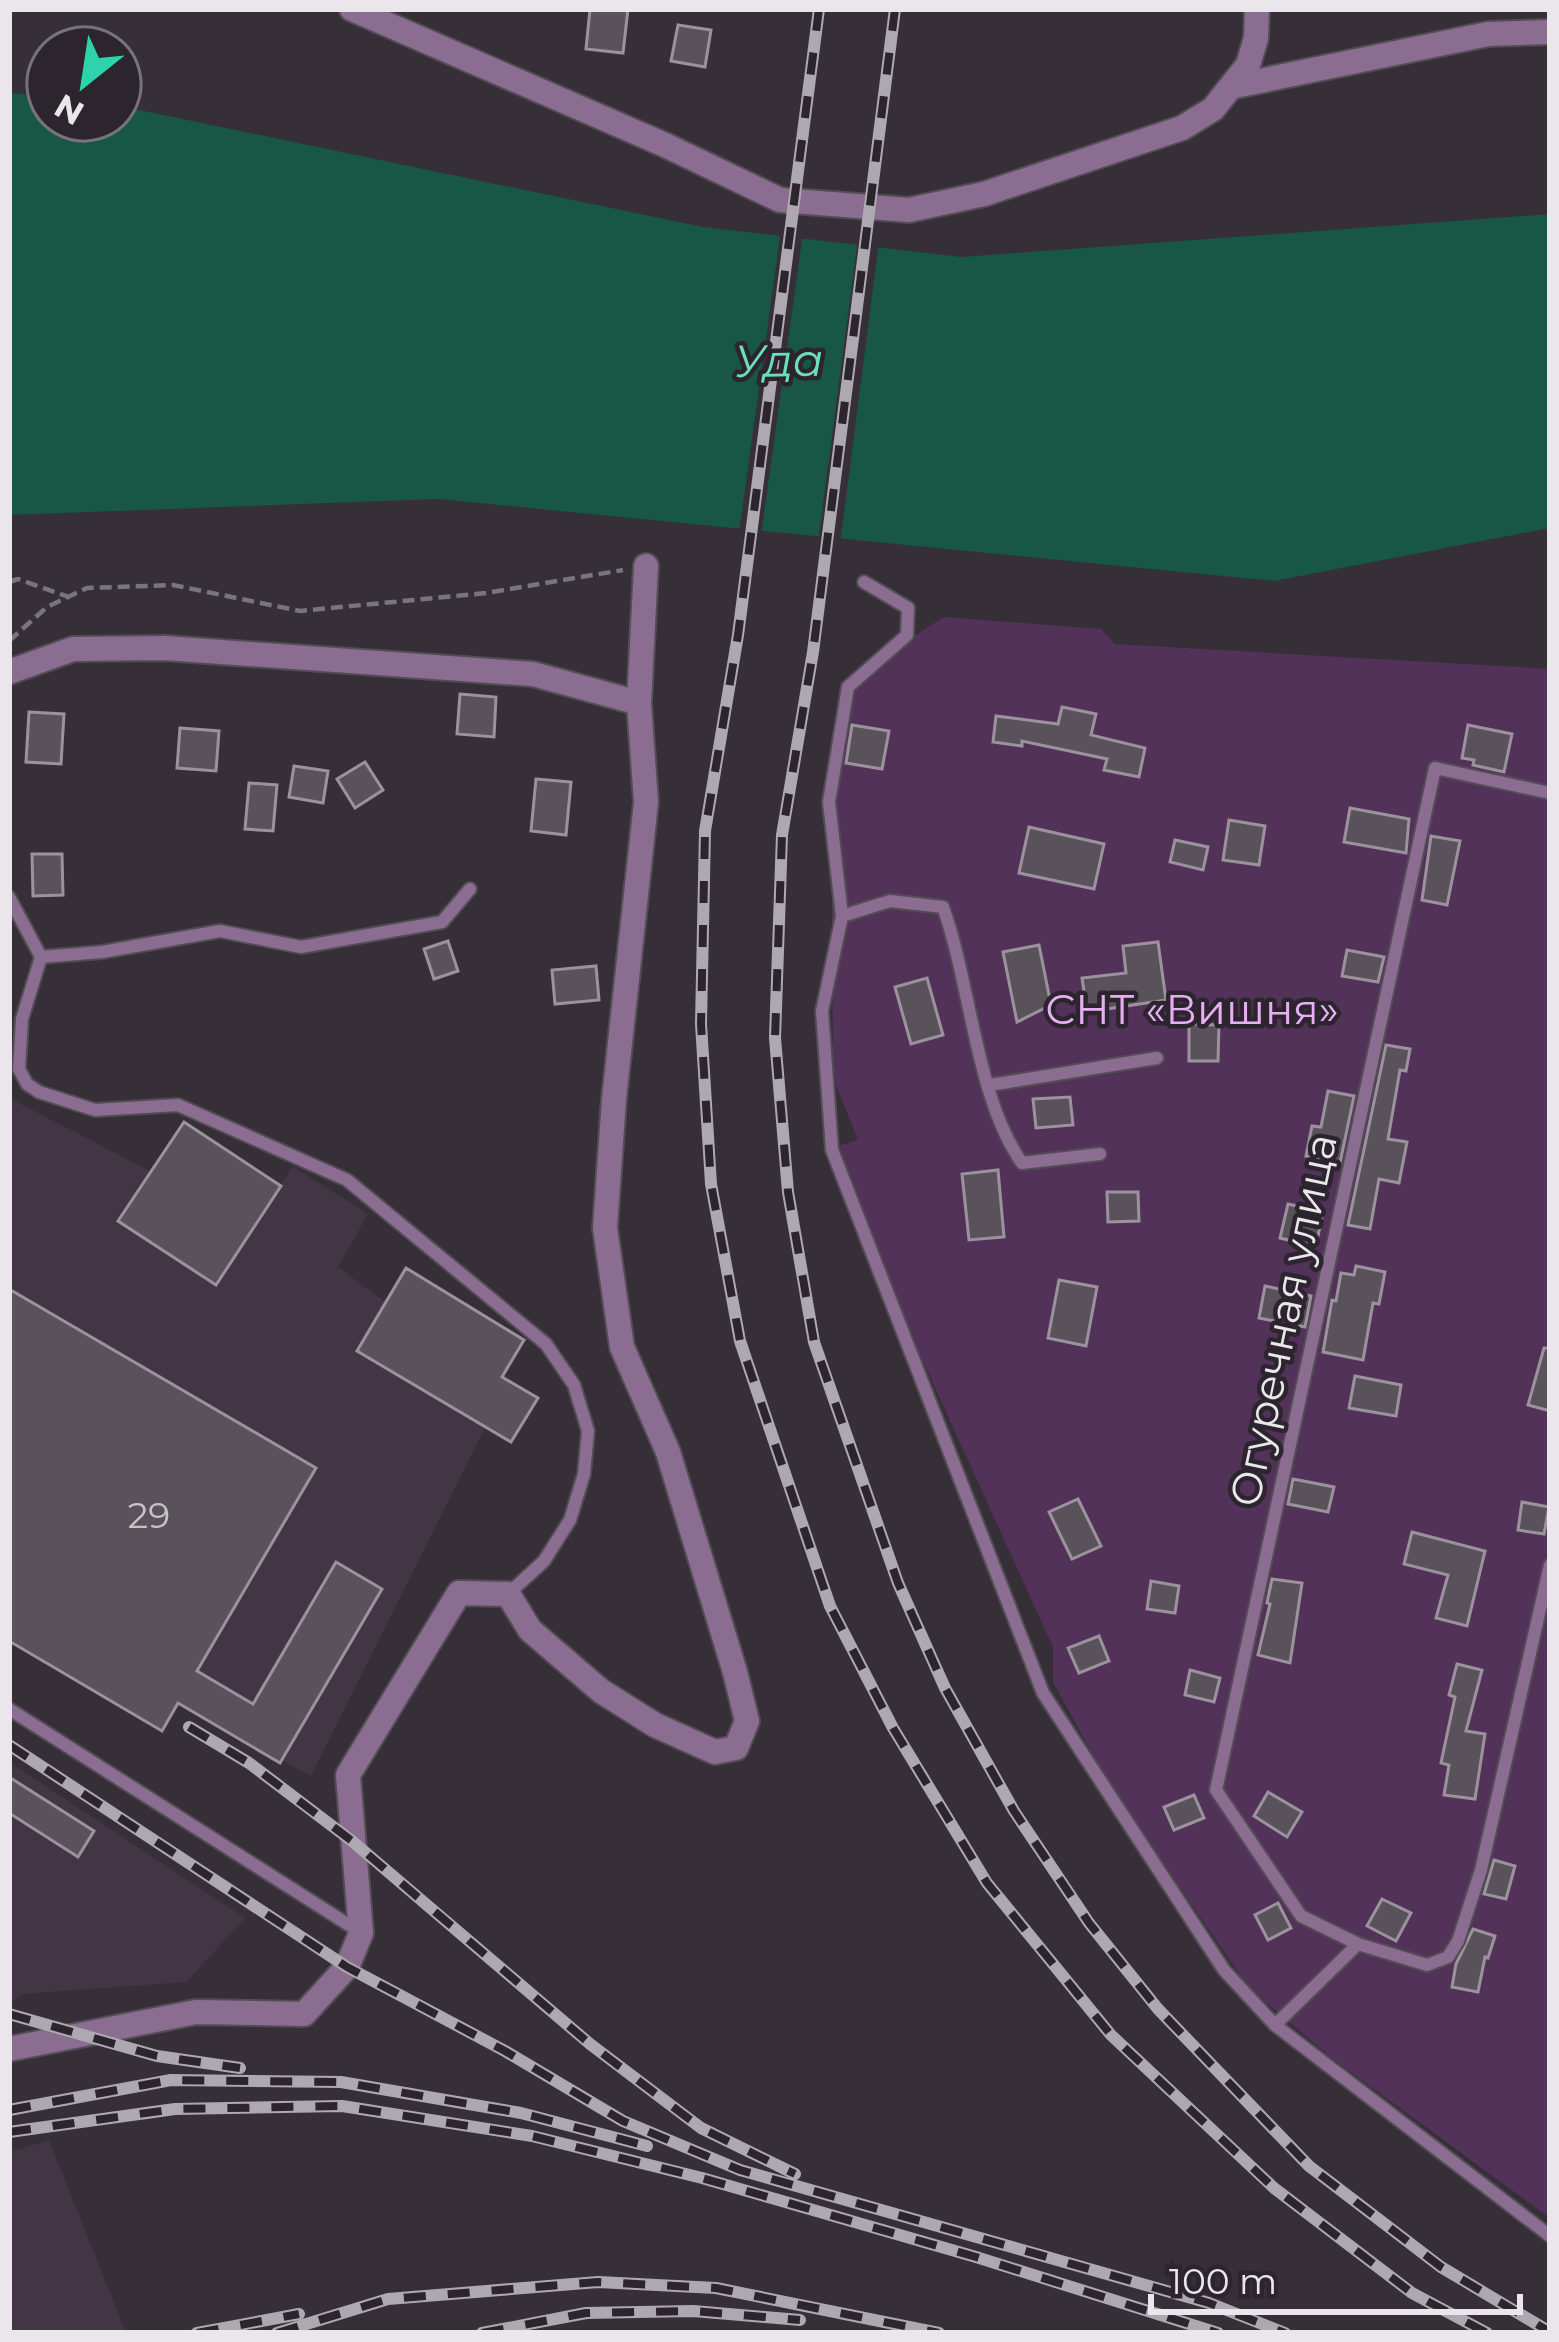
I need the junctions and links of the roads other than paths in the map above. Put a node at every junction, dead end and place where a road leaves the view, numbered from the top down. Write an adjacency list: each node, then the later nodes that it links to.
1 (352, 9): 4 (street)
2 (1257, 9): 4 (street)
3 (1550, 32): 4 (street)
4 (1235, 86)
5 (646, 566): 8 (street)
6 (864, 582): 12 (lane)
7 (9, 672): 8 (street)
8 (639, 704): 18 (street)
9 (1550, 794): 21 (lane, Огуречная улица)
10 (470, 889): 13 (lane)
11 (9, 897): 13 (lane)
12 (842, 916): 15 (lane); 22 (lane)
13 (41, 957): 18 (lane)
14 (1157, 1058): 15 (lane)
15 (990, 1085): 16 (lane)
16 (1100, 1154)
17 (1550, 1565): 21 (lane, Огуречная улица)
18 (508, 1594): 20 (street)
19 (9, 1709): 20 (lane)
20 (361, 1933): 23 (street)
21 (1358, 1944): 22 (lane)
22 (1275, 2026): 24 (lane)
23 (9, 2049)
24 (1550, 2236)

